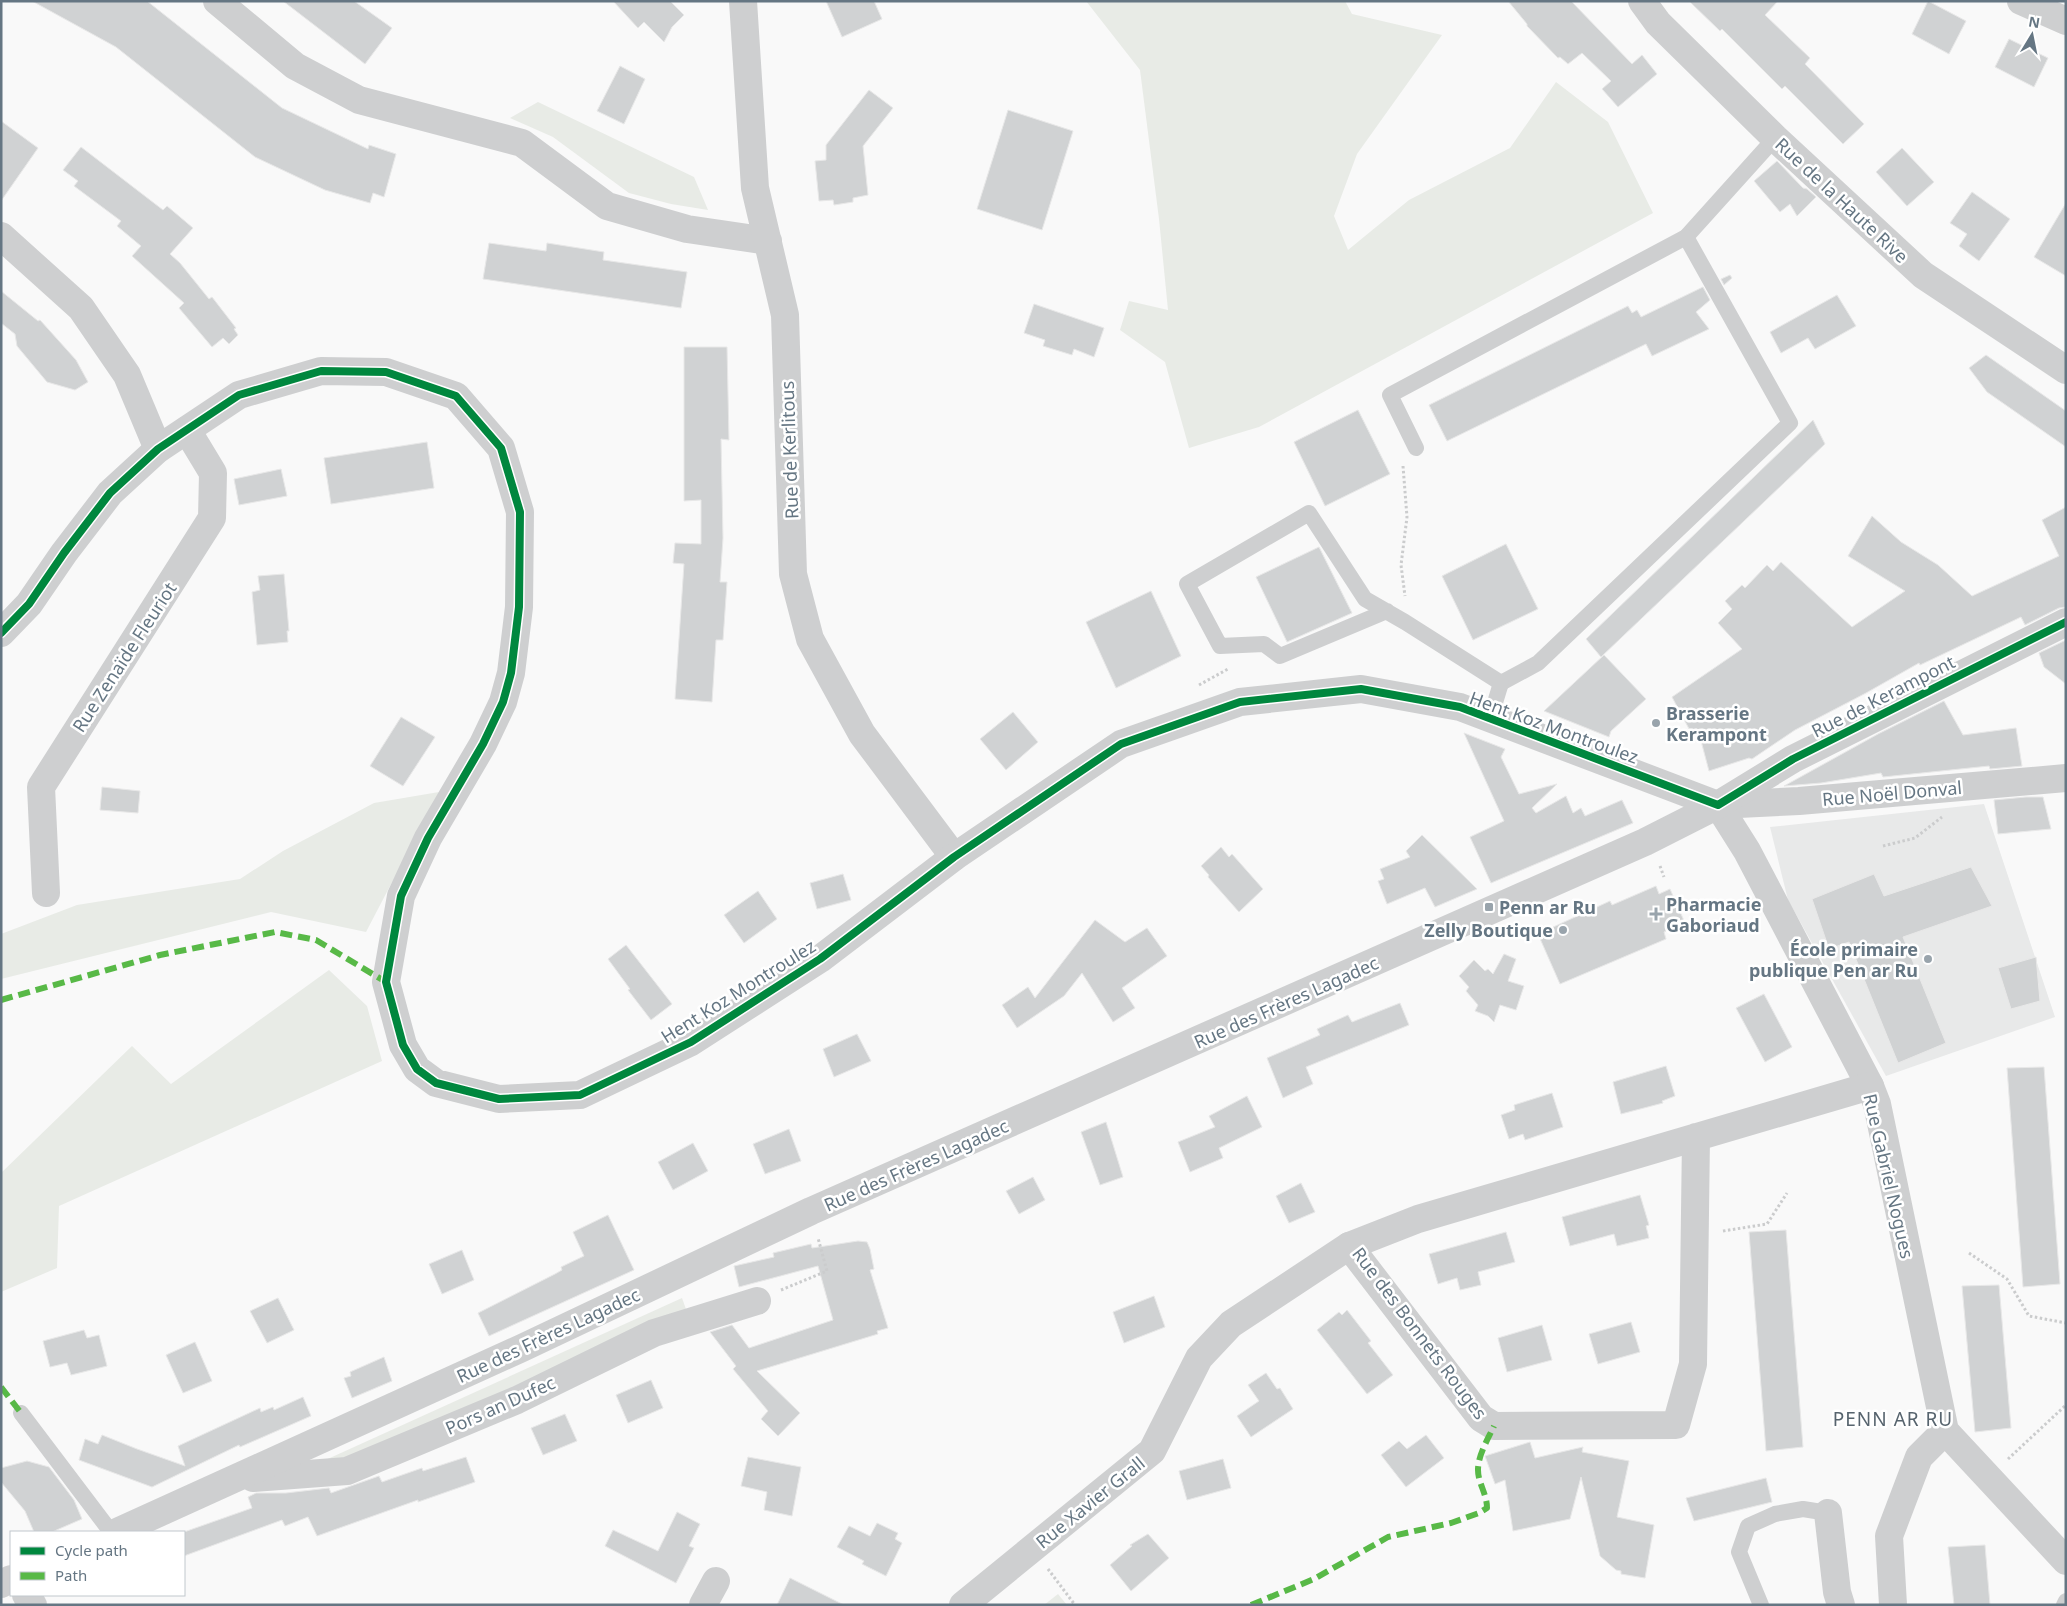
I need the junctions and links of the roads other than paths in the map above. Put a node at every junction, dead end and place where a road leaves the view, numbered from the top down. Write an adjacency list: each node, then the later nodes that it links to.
1 (217, 1): 9 (street)
2 (743, 1): 9 (street, Rue de Kerlitous)
3 (1642, 1): 6 (street, Rue de la Haute Rive)
4 (2021, 1): 5 (street)
5 (2066, 21)
6 (1776, 138): 8 (lane); 10 (street, Rue de la Haute Rive)
7 (1, 236): 13 (street)
8 (1686, 237): 12 (lane); 17 (lane)
9 (768, 241): 21 (street, Rue de Kerlitous)
10 (2066, 370)
11 (187, 430): 13 (street, Hent Koz Montroulez); 21 (street, Hent Koz Montroulez); 22 (street, Rue Zenaïde Fleuriot)
12 (1416, 448)
13 (158, 449): 16 (street, Hent Koz Montroulez)
14 (1387, 611): 14 (lane); 17 (lane)
15 (2066, 622): 20 (street, Rue de Kerampont)
16 (1, 633)
17 (1501, 684): 18 (lane)
18 (1490, 719): 20 (street, Hent Koz Montroulez); 21 (street, Hent Koz Montroulez)
19 (2066, 778): 20 (street, Rue Noël Donval)
20 (1718, 805): 23 (street, Rue Gabriel Nogues); 29 (street, Rue des Frères Lagadec)
21 (954, 857)
22 (46, 893)
23 (1870, 1086): 24 (street, Rue des Bonnets Rouges); 28 (street, Rue Gabriel Nogues)
24 (1696, 1137): 25 (street, Rue des Bonnets Rouges); 25 (street, Rue des Bonnets Rouges)
25 (1349, 1246): 36 (street, Rue Xavier Grall)
26 (757, 1300): 29 (street, Pors an Dufec)
27 (21, 1414): 31 (lane)
28 (1945, 1431): 33 (street); 39 (street)
29 (236, 1479): 32 (street, Rue des Frères Lagadec)
30 (1828, 1513): 37 (lane); 38 (street)
31 (110, 1531)
32 (119, 1531)
33 (2066, 1561)
34 (716, 1581): 35 (street)
35 (704, 1605)
36 (964, 1605)
37 (1761, 1605)
38 (1841, 1605)
39 (1893, 1605)

